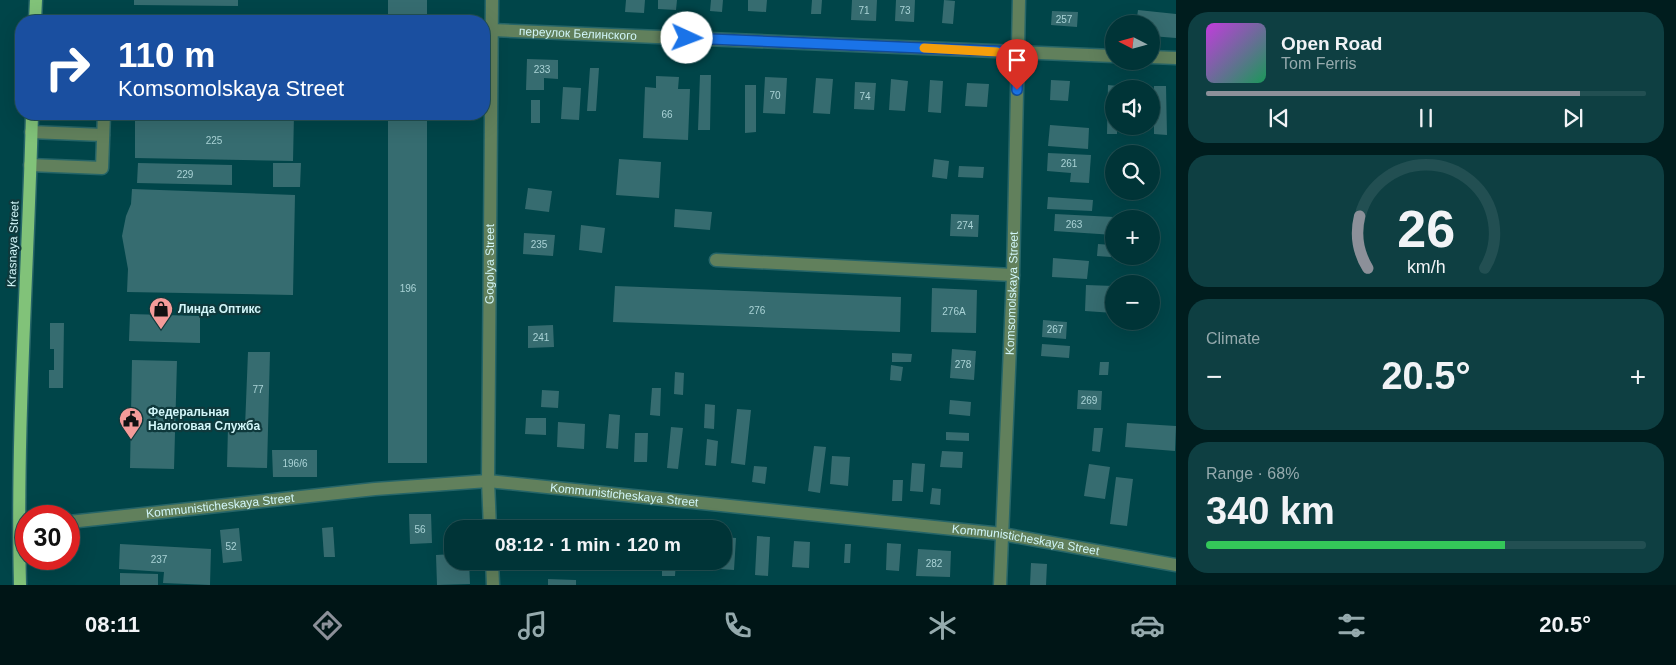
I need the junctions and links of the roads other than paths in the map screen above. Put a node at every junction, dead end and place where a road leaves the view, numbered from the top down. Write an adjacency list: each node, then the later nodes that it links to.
1 (36, 0): 4 (main road)
2 (492, 0): 5 (street, Gogolya Street)
3 (1019, 0): 6 (street, Komsomolskaya Street)
4 (35, 15)
5 (492, 30): 6 (street, переулок Белинского); 17 (street, Gogolya Street)
6 (1018, 52): 7 (street, переулок Белинского); 16 (street, Komsomolskaya Street)
7 (1105, 56)
8 (1160, 57): 9 (street)
9 (1176, 58)
10 (32, 120): 12 (main road, Krasnaya Street)
11 (104, 120): 13 (street)
12 (31, 132): 13 (street); 14 (main road, Krasnaya Street)
13 (103, 135): 14 (street)
14 (30, 165): 18 (main road, Krasnaya Street)
15 (716, 260): 16 (street)
16 (1013, 275): 21 (street, Komsomolskaya Street)
17 (488, 481): 19 (street, Gogolya Street); 20 (street, Kommunisticheskaya Street); 21 (street, Kommunisticheskaya Street)
18 (23, 505)
19 (490, 520)
20 (80, 521)
21 (1002, 534): 22 (street, Kommunisticheskaya Street); 27 (street, Komsomolskaya Street)
22 (1176, 565)
23 (21, 570): 25 (main road, Krasnaya Street)
24 (492, 570): 26 (street)
25 (20, 585)
26 (493, 585)
27 (1000, 585)

